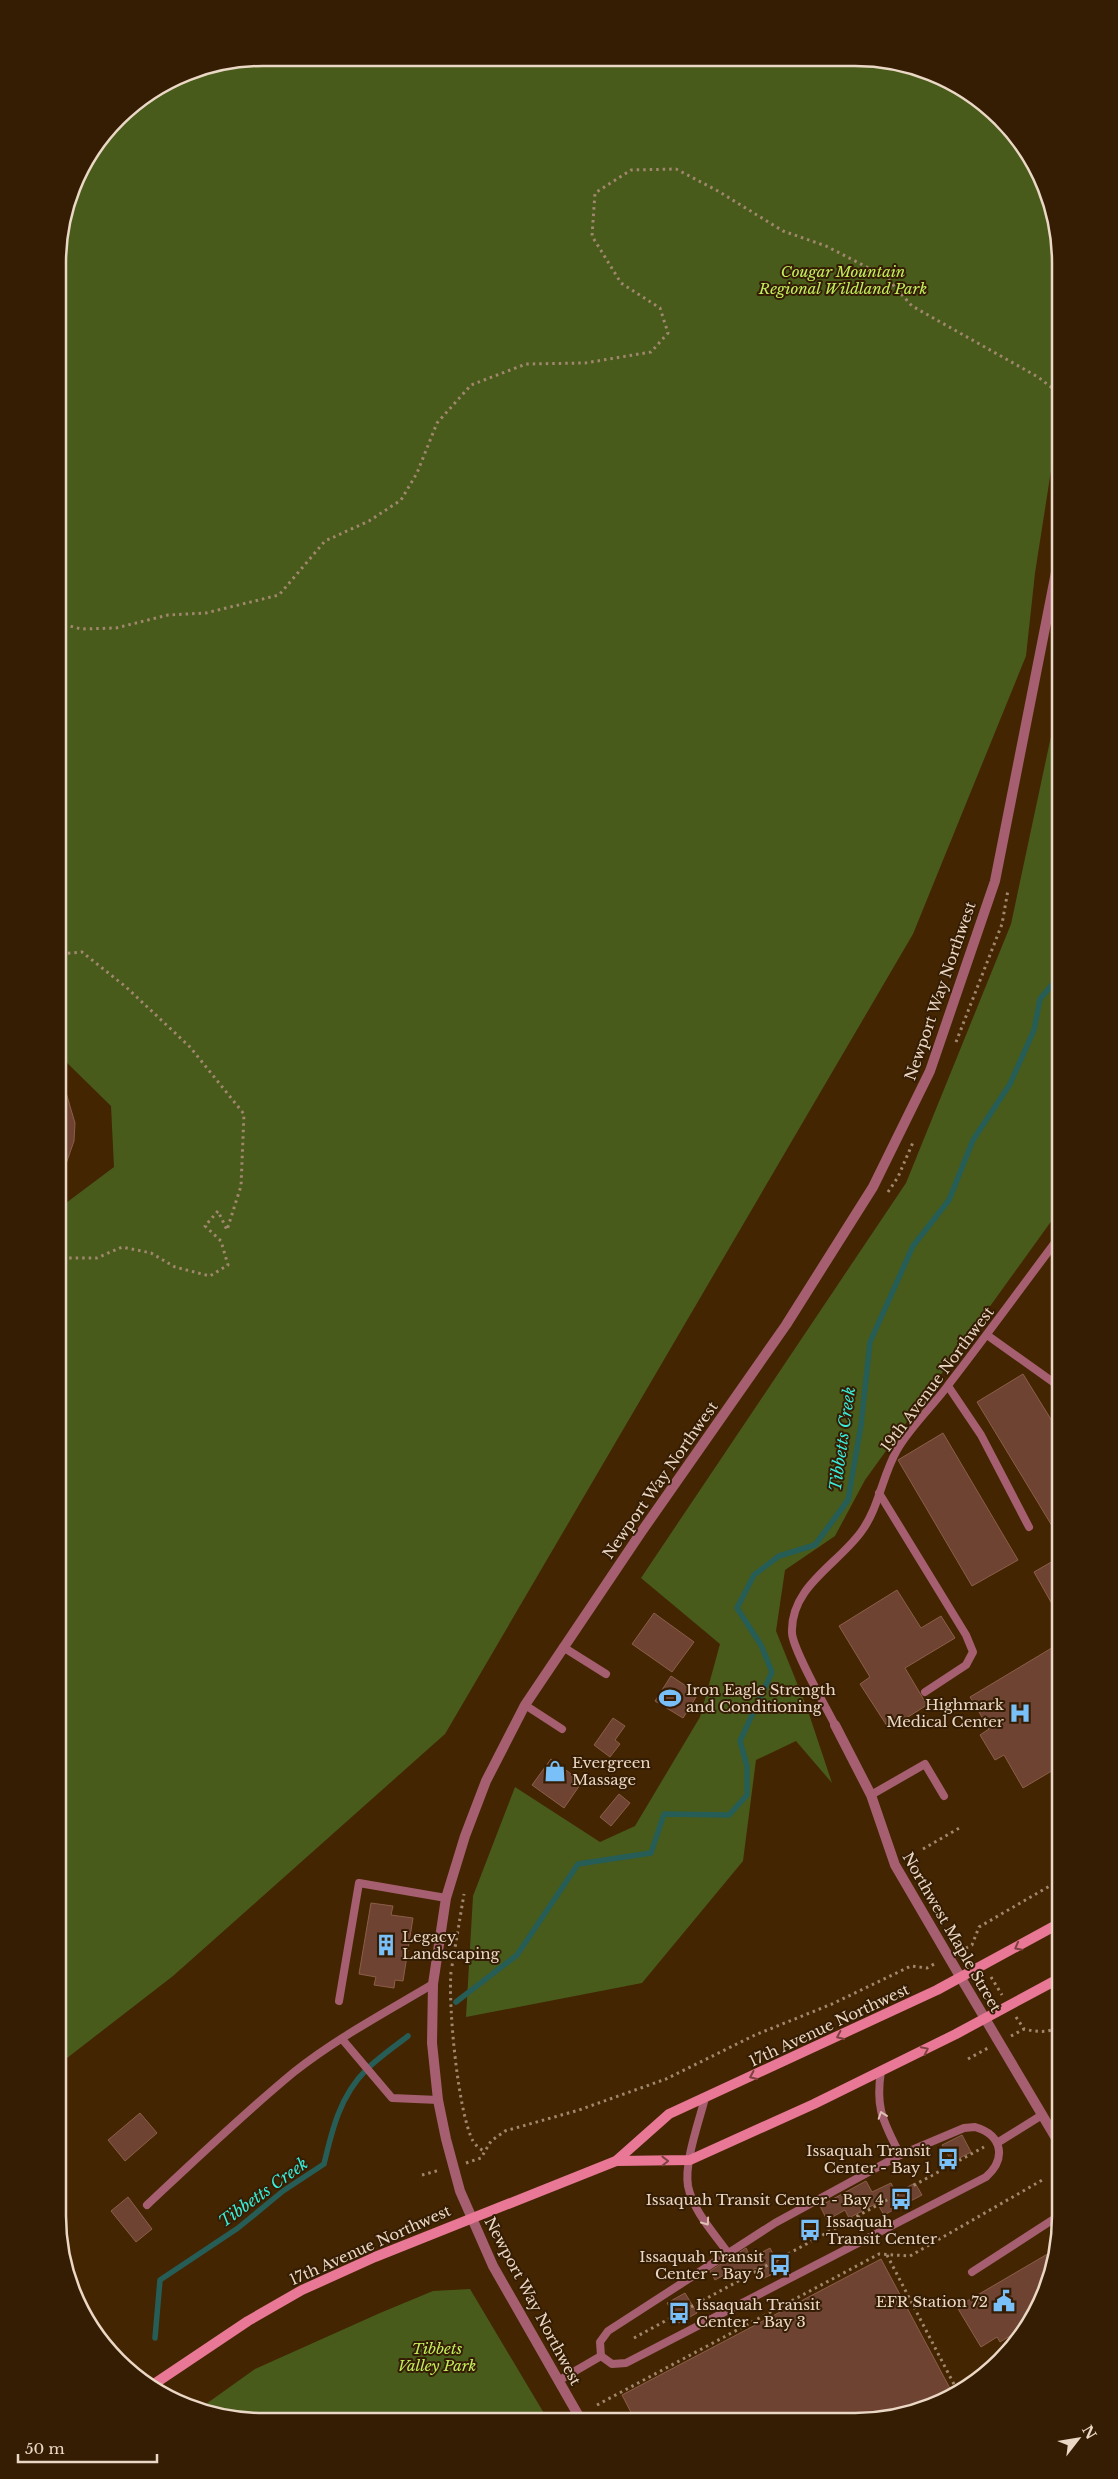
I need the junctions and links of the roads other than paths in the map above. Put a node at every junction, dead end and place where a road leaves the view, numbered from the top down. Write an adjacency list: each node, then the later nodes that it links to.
1 (1052, 592): 8 (street, Newport Way Northwest)
2 (1052, 1247): 3 (lane, 19th Avenue Northwest)
3 (987, 1335): 4 (lane); 5 (lane, 19th Avenue Northwest)
4 (1052, 1381)
5 (948, 1386): 6 (lane, 19th Avenue Northwest); 7 (lane)
6 (879, 1493): 10 (lane); 12 (lane, 19th Avenue Northwest)
7 (1029, 1527)
8 (563, 1647): 9 (lane); 11 (street, Newport Way Northwest)
9 (606, 1674)
10 (925, 1692)
11 (525, 1705): 13 (lane); 16 (street, Newport Way Northwest)
12 (835, 1725): 14 (street, Northwest Maple Street)
13 (562, 1729)
14 (871, 1795): 15 (lane); 18 (street, Northwest Maple Street)
15 (944, 1796)
16 (446, 1898): 20 (street, Newport Way Northwest); 21 (lane)
17 (1052, 1928): 18 (main road, 17th Avenue Northwest, one-way to 18)
18 (961, 1978): 22 (street, Northwest Maple Street); 25 (main road, 17th Avenue Northwest, one-way to 25)
19 (1052, 1982): 22 (main road, 17th Avenue Northwest)
20 (433, 1984): 23 (lane); 26 (street, Newport Way Northwest)
21 (339, 2001)
22 (986, 2019): 24 (main road, 17th Avenue Northwest, one-way to 22); 27 (street, Northwest Maple Street)
23 (342, 2039): 26 (lane); 33 (lane)
24 (881, 2071): 30 (lane, one-way to 24); 31 (main road, 17th Avenue Northwest)
25 (705, 2098): 31 (lane); 32 (main road, 17th Avenue Northwest)
26 (438, 2100): 34 (street, Newport Way Northwest)
27 (1042, 2115): 28 (street, Northwest Maple Street); 29 (lane)
28 (1052, 2132)
29 (997, 2143): 30 (lane); 38 (lane)
30 (900, 2155): 36 (lane)
31 (690, 2160): 32 (main road, 17th Avenue Northwest, one-way to 31); 36 (lane, one-way to 36)
32 (616, 2161): 34 (main road, 17th Avenue Northwest)
33 (147, 2205)
34 (471, 2218): 39 (street, Newport Way Northwest); 40 (main road, 17th Avenue Northwest)
35 (1052, 2220): 37 (lane)
36 (728, 2254): 38 (lane)
37 (972, 2272)
38 (601, 2356): 39 (lane)
39 (558, 2381): 41 (street, Newport Way Northwest)
40 (157, 2382)
41 (577, 2413)

